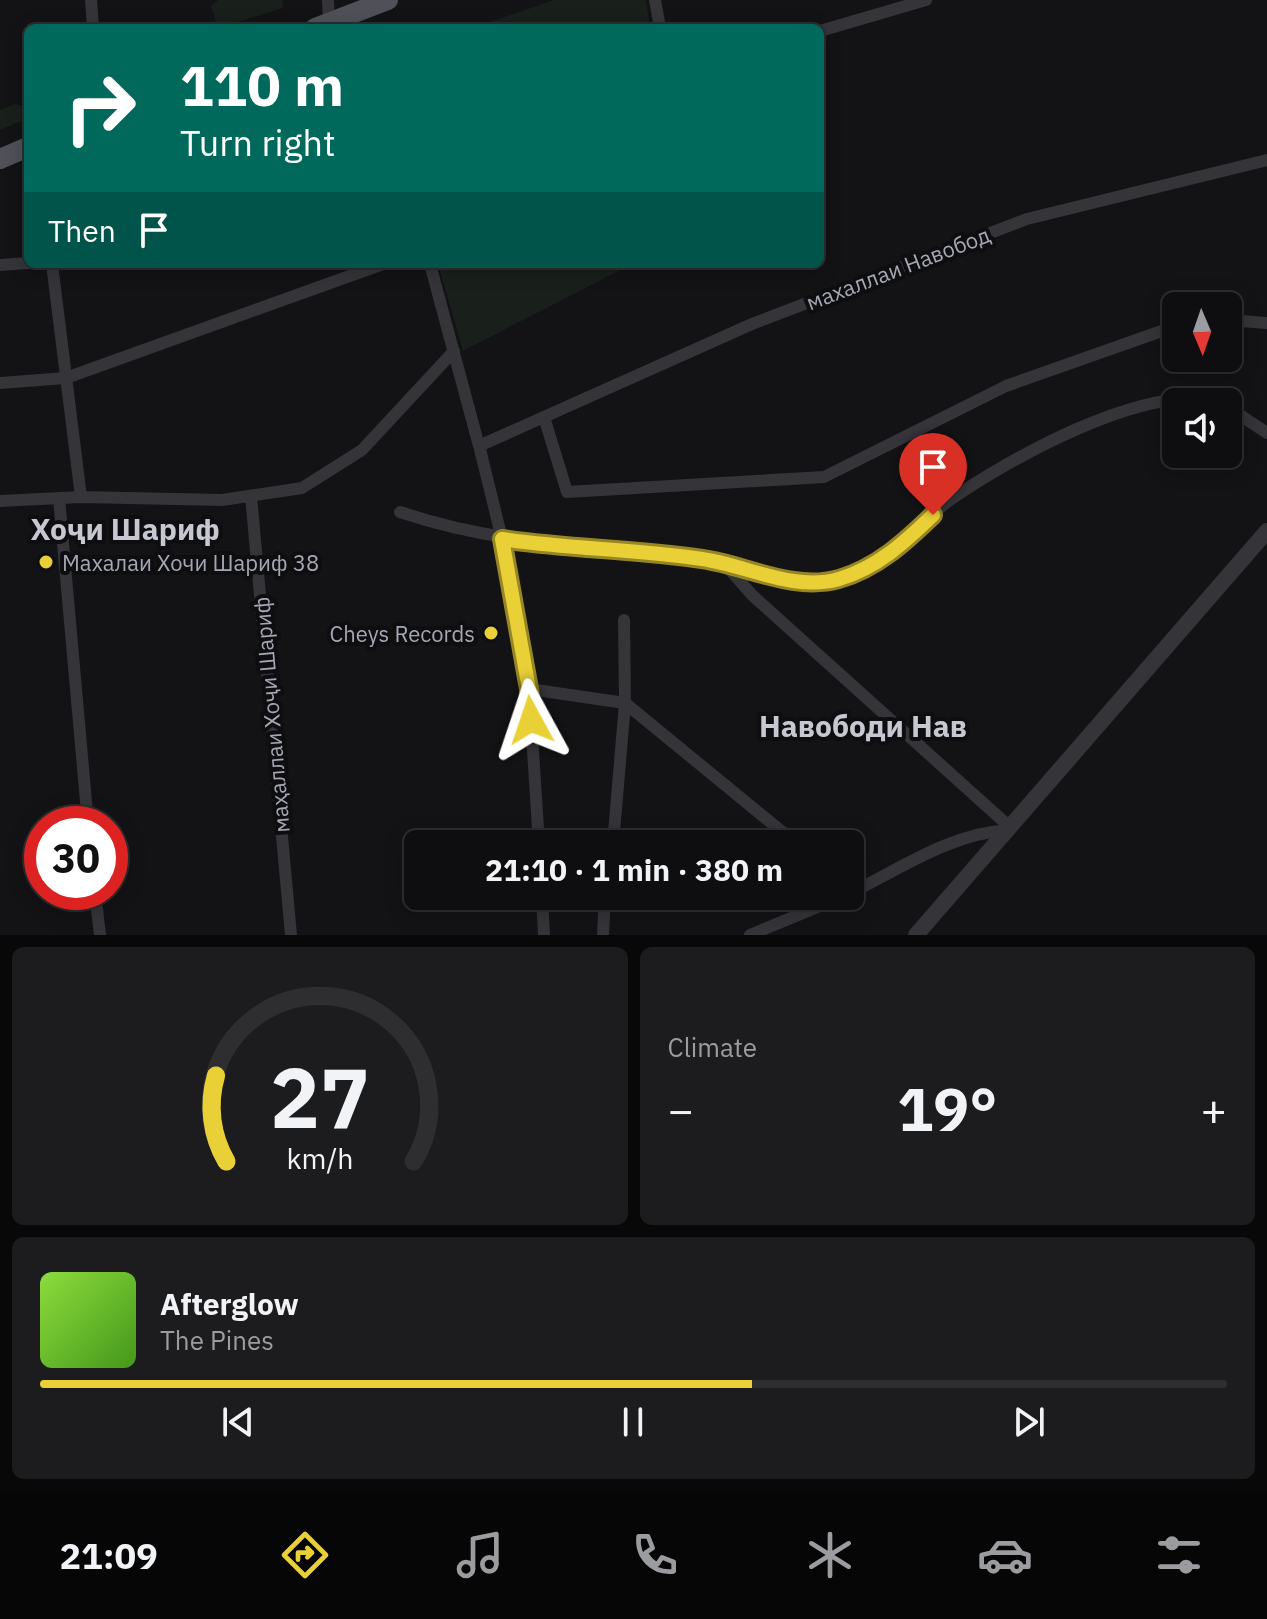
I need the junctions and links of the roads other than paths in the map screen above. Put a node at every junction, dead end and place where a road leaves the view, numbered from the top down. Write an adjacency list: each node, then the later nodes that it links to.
1 (91, 0): 7 (street)
2 (328, 0): 8 (street)
3 (388, 0): 6 (main road)
4 (655, 0): 10 (street)
5 (926, 0): 11 (street)
6 (352, 22): 9 (main road)
7 (93, 24)
8 (322, 24)
9 (332, 24)
10 (659, 24)
11 (824, 30)
12 (24, 149): 13 (main road)
13 (0, 159)
14 (1267, 160): 28 (street, махаллаи Навобод)
15 (24, 263): 16 (street)
16 (0, 265)
17 (52, 268): 24 (street)
18 (372, 268): 24 (street)
19 (431, 268): 23 (street)
20 (1242, 321): 21 (street)
21 (1267, 323)
22 (1162, 331): 28 (street)
23 (454, 351): 30 (street); 31 (street)
24 (66, 378): 25 (street); 32 (street)
25 (0, 383)
26 (1162, 399): 38 (street)
27 (1242, 416): 29 (street)
28 (544, 417): 30 (street, махаллаи Навобод)
29 (1267, 433)
30 (478, 444): 37 (street)
31 (251, 496): 32 (street); 53 (street, маҳаллаи Хоҷи Шариф)
32 (81, 497): 33 (street)
33 (59, 498): 34 (street); 42 (street)
34 (0, 501)
35 (400, 512): 37 (street)
36 (1267, 531): 43 (street)
37 (502, 539): 38 (street); 40 (street)
38 (725, 564): 43 (street)
39 (624, 620): 41 (street)
40 (529, 689): 41 (street); 44 (street)
41 (625, 703): 45 (street); 46 (street)
42 (86, 806)
43 (1010, 829): 47 (street); 57 (street)
44 (538, 830)
45 (614, 830)
46 (780, 830)
47 (864, 885)
48 (97, 910): 52 (street)
49 (543, 910): 54 (street)
50 (604, 910): 55 (street)
51 (808, 910): 56 (street)
52 (100, 935)
53 (291, 935)
54 (544, 935)
55 (603, 935)
56 (750, 935)
57 (916, 935)

